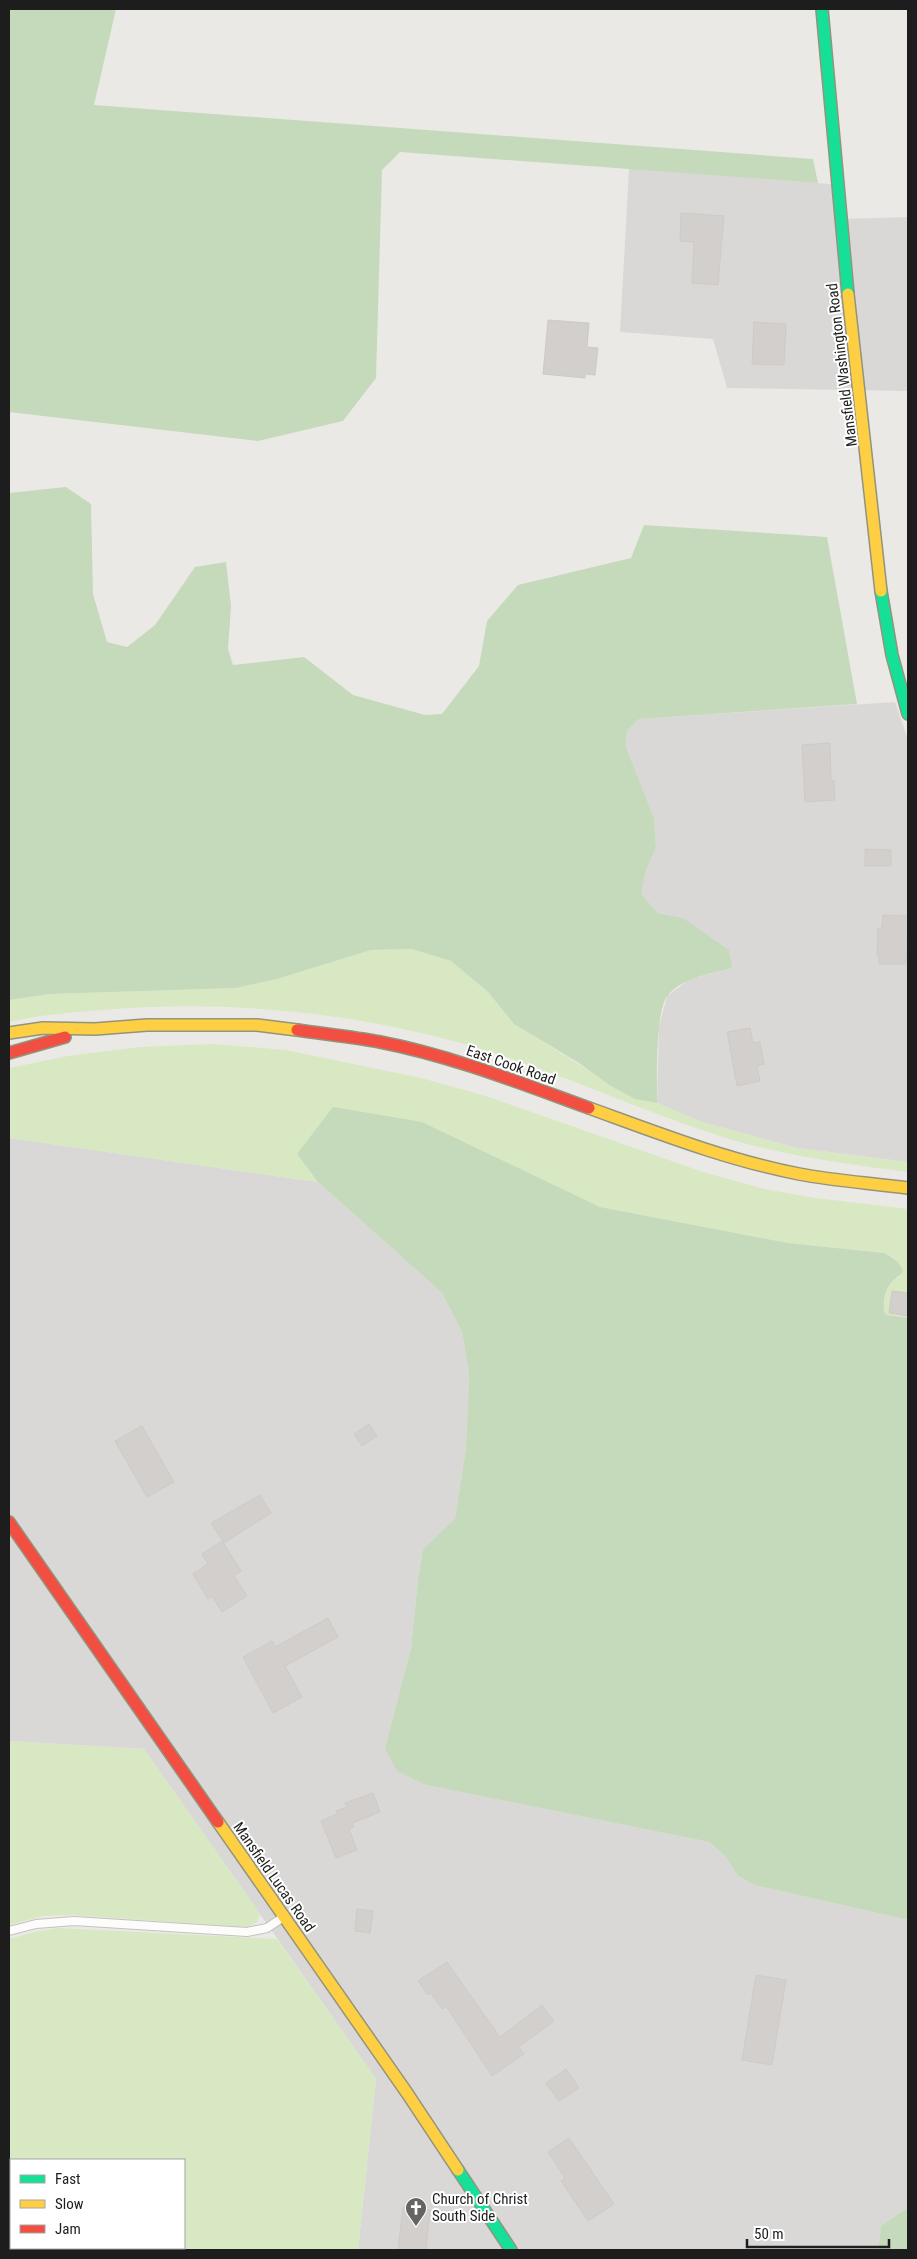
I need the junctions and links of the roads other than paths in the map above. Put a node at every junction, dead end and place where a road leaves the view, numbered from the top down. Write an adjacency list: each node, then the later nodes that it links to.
1 (822, 9): 2 (street, Mansfield Washington Road)
2 (908, 714)
3 (95, 1029): 4 (street, East Cook Road); 5 (street, East Cook Road); 6 (street, East Cook Road)
4 (9, 1033)
5 (9, 1053)
6 (908, 1188)
7 (9, 1522): 8 (street, Mansfield Lucas Road)
8 (284, 1917): 9 (lane); 10 (street, Mansfield Lucas Road)
9 (9, 1931)
10 (511, 2250)

